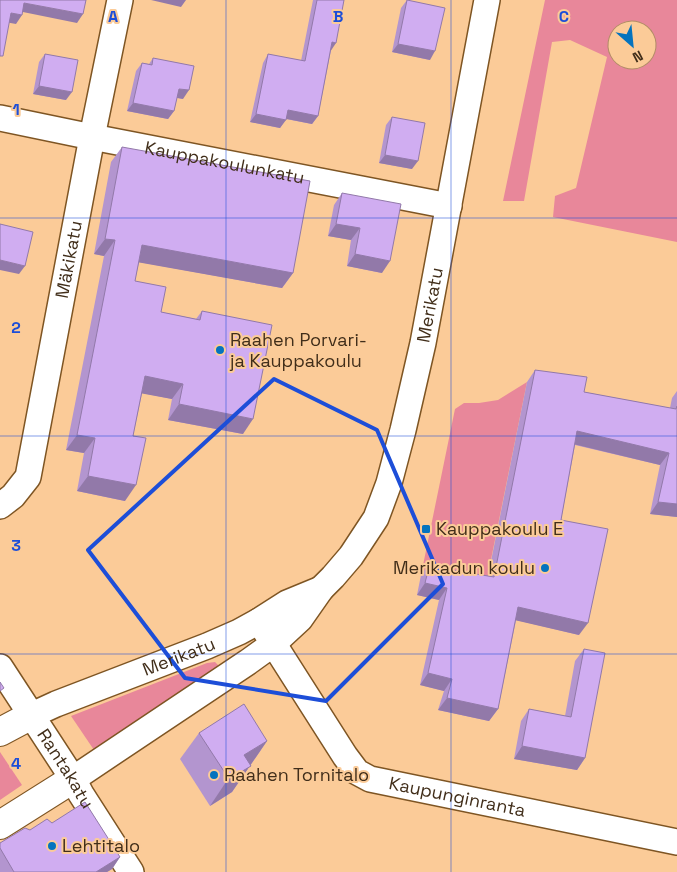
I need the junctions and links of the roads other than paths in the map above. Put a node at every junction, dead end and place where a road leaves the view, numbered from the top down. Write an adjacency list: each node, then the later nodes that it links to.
1 (120, 0): 4 (street, Mäkikatu)
2 (487, 0): 5 (street, Merikatu)
3 (0, 118): 4 (street, Kauppakoulunkatu)
4 (92, 137): 5 (street, Kauppakoulunkatu); 6 (street, Mäkikatu)
5 (449, 206): 7 (street, Merikatu)
6 (0, 506)
7 (321, 589): 8 (street, Merikatu); 9 (street, Merikatu)
8 (258, 621): 9 (street, Kaupunginranta); 11 (street, Merikatu)
9 (273, 644): 13 (street, Merikatu); 15 (street, Kaupunginranta)
10 (0, 667): 11 (street, Rantakatu)
11 (32, 715): 12 (street); 13 (street, Rantakatu)
12 (0, 732)
13 (73, 779): 14 (street); 16 (street, Rantakatu)
14 (0, 826)
15 (677, 842)
16 (131, 872)

